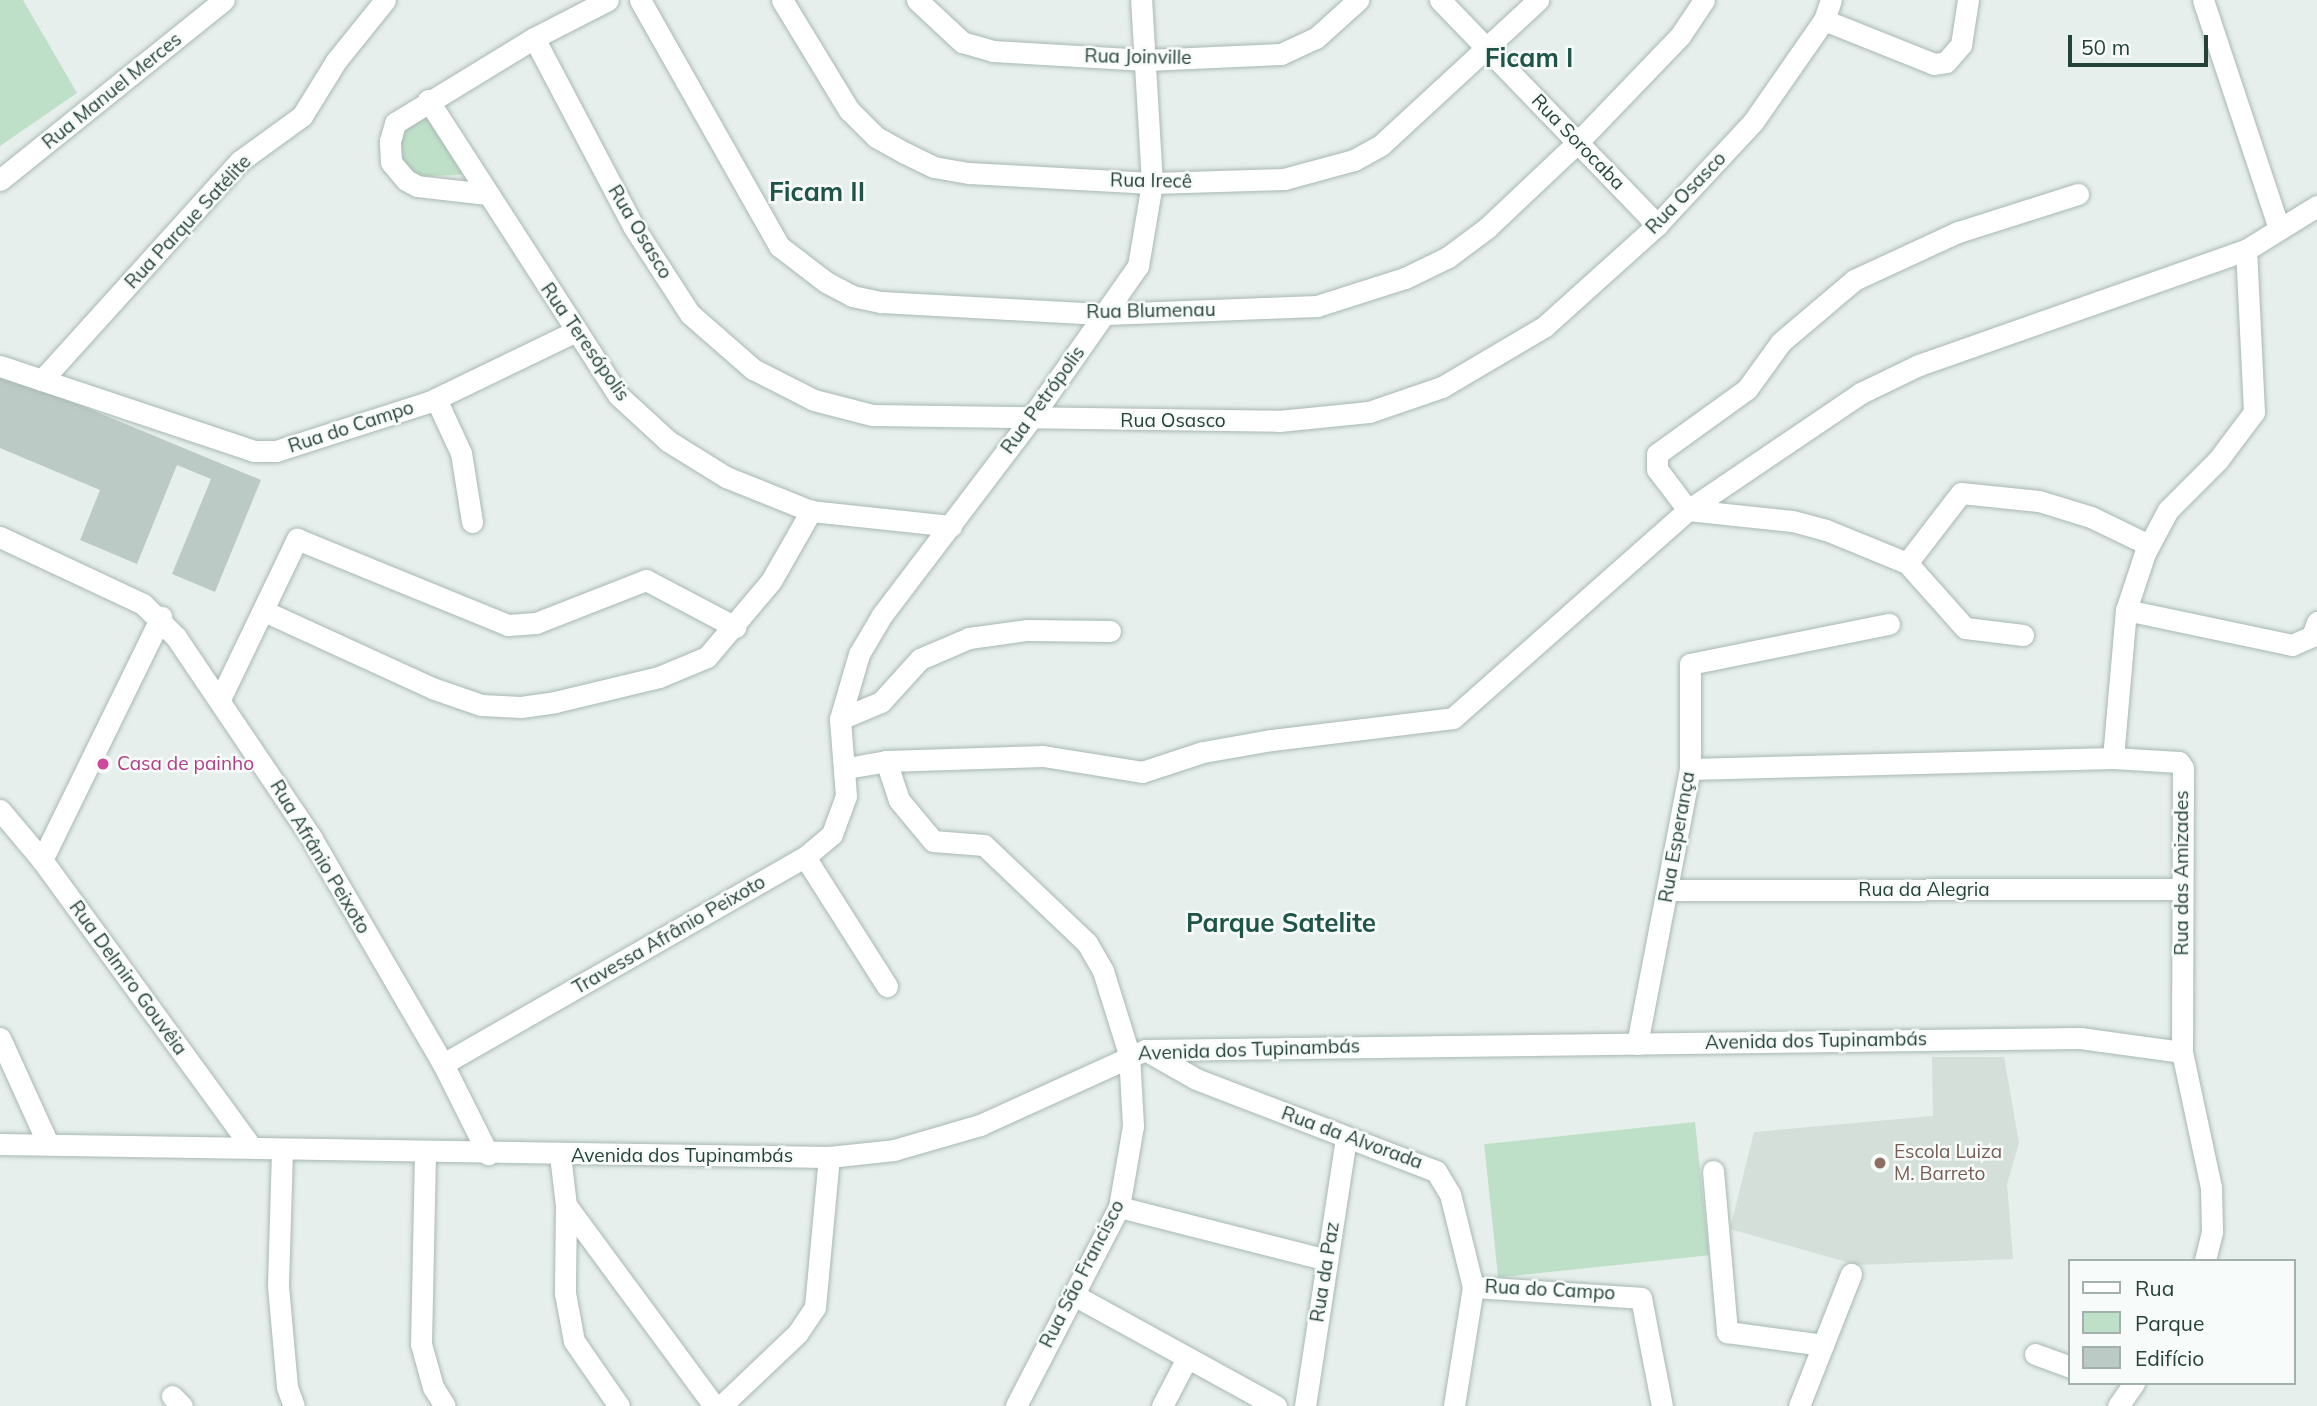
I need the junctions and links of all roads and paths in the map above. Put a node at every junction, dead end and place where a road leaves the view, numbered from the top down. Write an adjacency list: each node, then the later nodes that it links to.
1 (224, 0): 21 (street, Rua Manuel Merces)
2 (384, 0): 32 (street, Rua Parque Satélite)
3 (608, 0): 16 (street)
4 (640, 0): 29 (street, Rua Blumenau)
5 (782, 0): 22 (street, Rua Irecê)
6 (918, 0): 18 (street, Rua Joinville)
7 (1142, 0): 18 (street, Rua Petrópolis)
8 (1358, 0): 18 (street, Rua Joinville)
9 (1440, 0): 17 (street, Rua Sorocaba)
10 (1538, 0): 17 (street, Rua Irecê)
11 (1704, 0): 20 (street, Rua Blumenau)
12 (1831, 0): 15 (street, Rua Osasco)
13 (1968, 0): 15 (street)
14 (2203, 0): 27 (street)
15 (1824, 20): 26 (street, Rua Osasco)
16 (534, 38): 19 (street); 34 (street, Rua Osasco)
17 (1489, 49): 20 (street, Rua Sorocaba); 22 (street, Rua Irecê)
18 (1146, 60): 22 (street, Rua Petrópolis)
19 (428, 100): 23 (street, Rua Teresópolis); 23 (street)
20 (1578, 142): 26 (street, Rua Sorocaba); 29 (street, Rua Blumenau)
21 (0, 180)
22 (1152, 184): 29 (street, Rua Petrópolis)
23 (487, 194): 30 (street, Rua Teresópolis)
24 (2078, 194): 35 (street)
25 (2317, 206): 27 (street)
26 (1657, 225): 34 (street, Rua Osasco)
27 (2279, 229): 28 (street)
28 (2246, 250): 35 (street); 40 (street)
29 (1106, 314): 34 (street, Rua Petrópolis)
30 (574, 332): 33 (street, Rua do Campo); 36 (street, Rua Teresópolis)
31 (0, 366): 32 (street, Rua do Campo)
32 (42, 380): 33 (street, Rua do Campo)
33 (436, 399): 37 (street)
34 (1029, 421): 38 (street, Rua Petrópolis)
35 (1688, 510): 41 (street); 53 (street)
36 (811, 511): 38 (street, Rua Teresópolis); 47 (street)
37 (472, 522)
38 (951, 526): 51 (street, Rua Petrópolis)
39 (0, 537): 44 (street, Rua Afrânio Peixoto)
40 (2148, 545): 41 (street); 42 (street)
41 (1907, 563): 49 (street)
42 (2126, 610): 45 (street); 52 (street)
43 (264, 611): 47 (street); 47 (street); 50 (street)
44 (160, 617): 50 (street, Rua Afrânio Peixoto); 58 (street)
45 (2317, 622)
46 (1889, 624): 55 (street, Rua Esperança)
47 (735, 627)
48 (1110, 631): 51 (street)
49 (2023, 635)
50 (220, 699): 67 (street, Rua Afrânio Peixoto)
51 (840, 719): 54 (street, Rua Petrópolis)
52 (2113, 758): 55 (street, Rua das Amizades); 59 (street, Rua das Amizades)
53 (886, 761): 54 (street); 65 (street)
54 (847, 768): 57 (street, Travessa Afrânio Peixoto)
55 (1690, 769): 60 (street, Rua Esperança)
56 (0, 810): 58 (street, Rua Delmiro Gouvêia)
57 (805, 858): 61 (street); 67 (street, Travessa Afrânio Peixoto)
58 (42, 860): 72 (street, Rua Delmiro Gouvêia)
59 (2181, 889): 60 (street, Rua da Alegria); 66 (street, Rua das Amizades)
60 (1668, 890): 63 (street, Rua Esperança)
61 (887, 986)
62 (0, 1038): 71 (street)
63 (1637, 1044): 64 (street, Avenida dos Tupinambás); 66 (street, Avenida dos Tupinambás)
64 (1183, 1049): 65 (street, Avenida dos Tupinambás); 68 (street)
65 (1137, 1052): 68 (street, Rua da Alvorada); 77 (street, Avenida dos Tupinambás); 80 (street, Rua São Francisco)
66 (2182, 1052): 81 (street, Rua das Amizades)
67 (443, 1064): 75 (street, Rua Afrânio Peixoto)
68 (1196, 1079): 69 (street, Rua da Alvorada)
69 (1346, 1139): 82 (street, Rua da Paz); 84 (street, Rua da Alvorada)
70 (0, 1144): 71 (street, Avenida dos Tupinambás)
71 (48, 1144): 72 (street, Avenida dos Tupinambás)
72 (252, 1148): 73 (street, Avenida dos Tupinambás)
73 (282, 1150): 74 (street, Avenida dos Tupinambás); 90 (street)
74 (425, 1153): 75 (street, Avenida dos Tupinambás); 91 (street)
75 (488, 1154): 76 (street, Avenida dos Tupinambás)
76 (560, 1155): 77 (street, Avenida dos Tupinambás); 79 (street)
77 (830, 1157): 94 (street)
78 (1713, 1171): 86 (street)
79 (566, 1205): 92 (street); 93 (street)
80 (1119, 1207): 82 (street); 85 (street, Rua São Francisco)
81 (2206, 1259)
82 (1327, 1260): 98 (street, Rua da Paz)
83 (1851, 1274): 86 (street)
84 (1473, 1287): 99 (street, Rua da Alvorada); 100 (street, Rua do Campo)
85 (1072, 1294): 88 (street); 95 (street, Rua São Francisco)
86 (1823, 1345): 101 (street)
87 (2035, 1354): 89 (street)
88 (1186, 1360): 96 (street); 97 (street)
89 (2068, 1366)
90 (294, 1406)
91 (445, 1406)
92 (619, 1406)
93 (714, 1406)
94 (721, 1406)
95 (1016, 1406)
96 (1163, 1406)
97 (1276, 1406)
98 (1305, 1406)
99 (1454, 1406)
100 (1662, 1406)
101 (1799, 1406)

